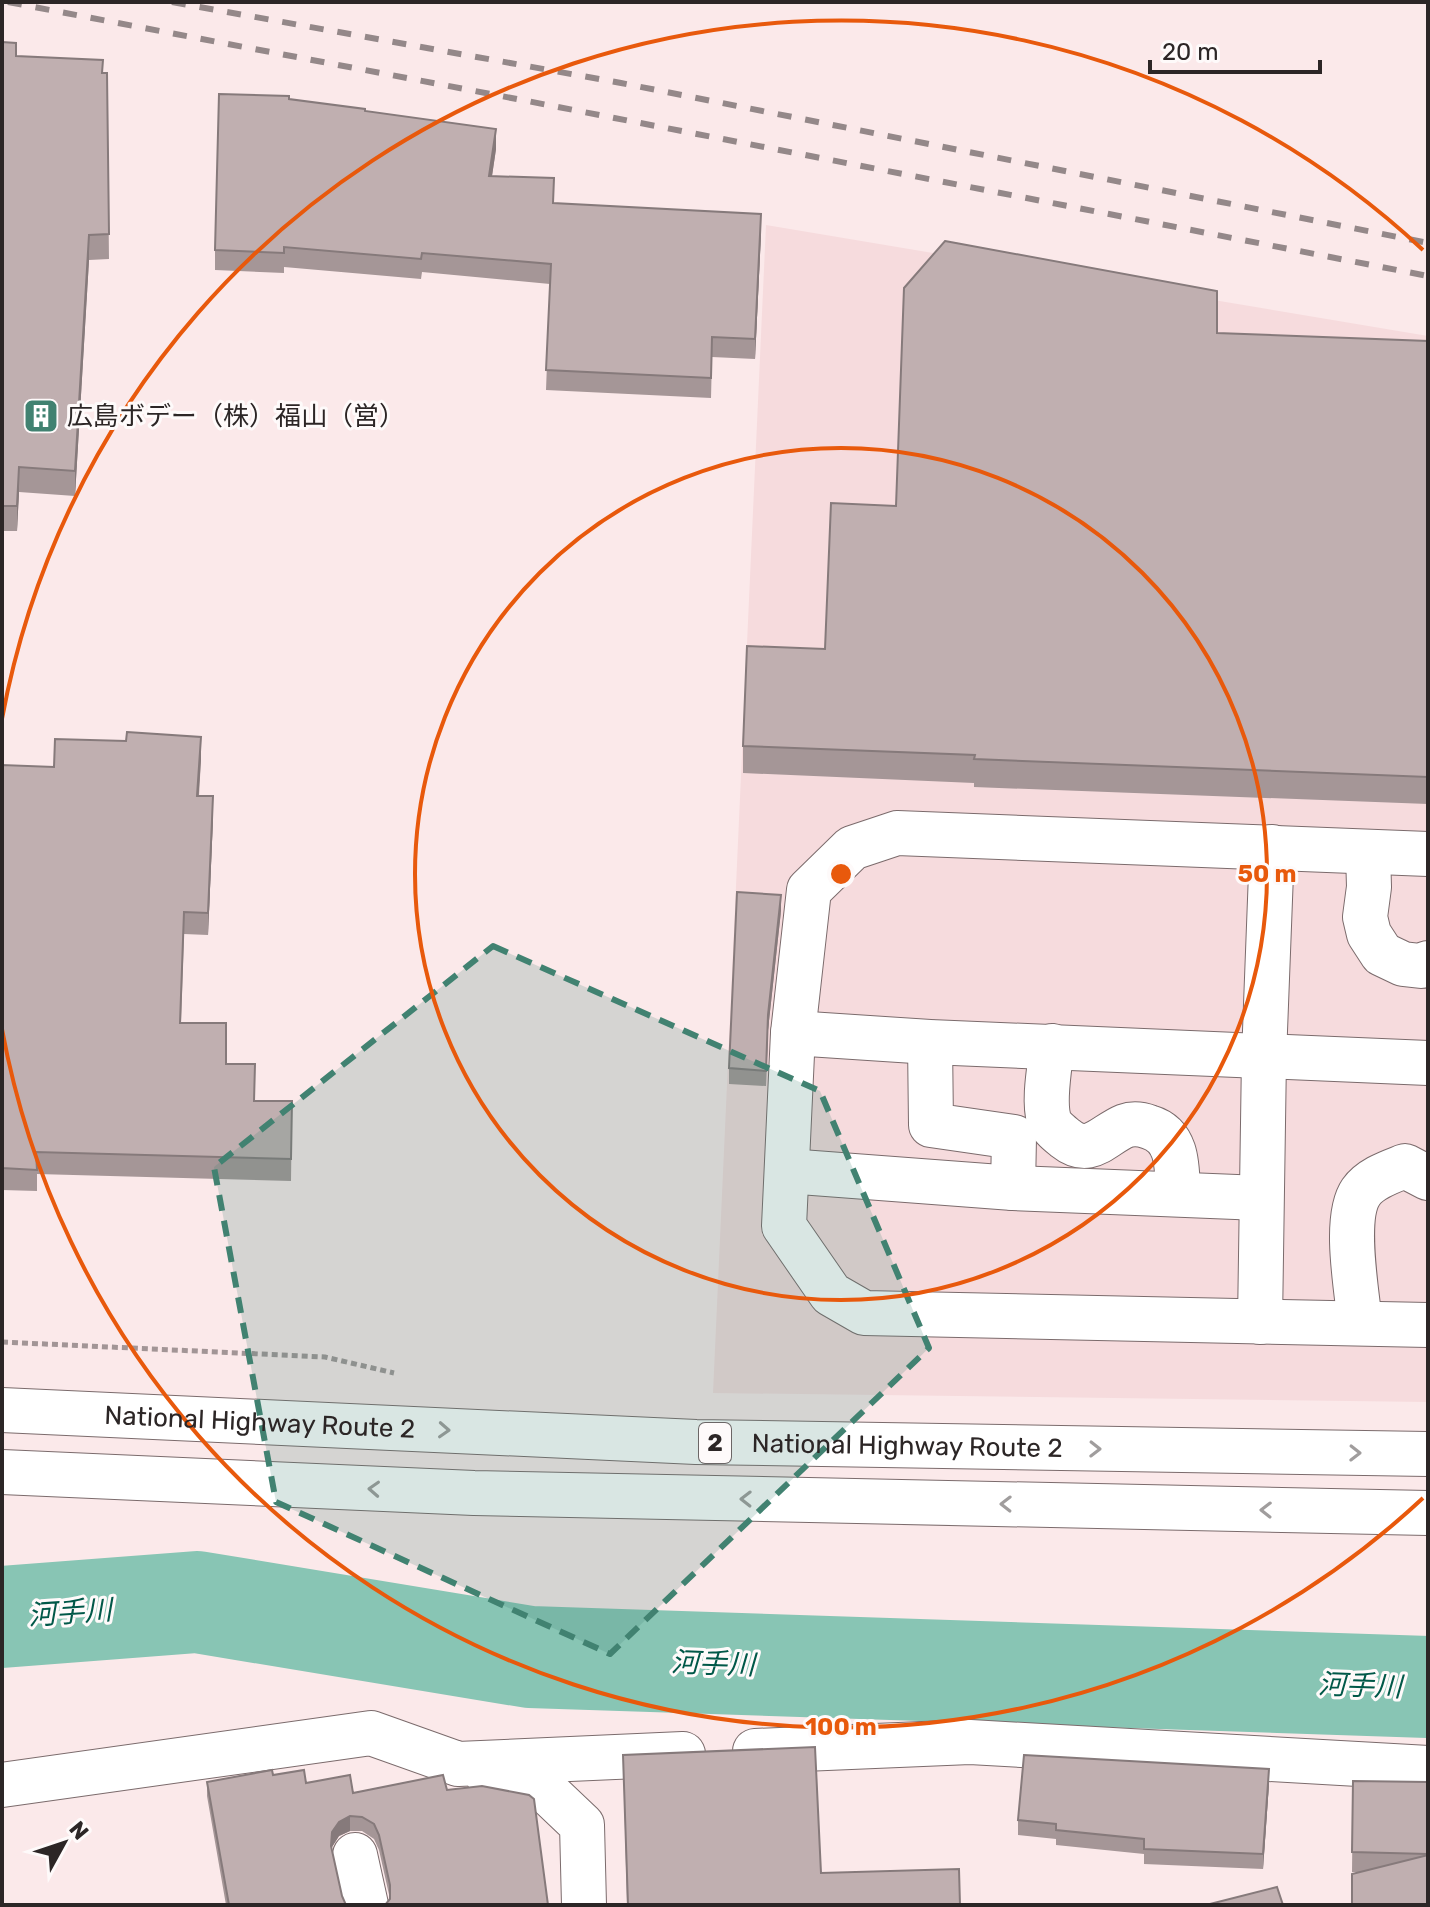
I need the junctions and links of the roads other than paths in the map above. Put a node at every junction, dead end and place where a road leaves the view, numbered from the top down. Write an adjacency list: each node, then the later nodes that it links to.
1 (1272, 847): 2 (main road); 5 (main road); 8 (main road)
2 (1368, 852): 3 (main road); 4 (main road)
3 (1428, 854)
4 (1428, 963)
5 (793, 1033): 6 (main road); 10 (main road)
6 (930, 1042): 7 (main road); 12 (main road)
7 (1052, 1046): 8 (main road); 13 (main road)
8 (1264, 1057): 9 (main road); 14 (main road)
9 (1428, 1063)
10 (787, 1171): 12 (main road); 15 (main road)
11 (1428, 1178): 16 (main road)
12 (1013, 1188): 13 (main road)
13 (1178, 1194): 14 (main road)
14 (1261, 1198): 15 (main road)
15 (1260, 1322): 16 (main road)
16 (1360, 1323): 17 (main road)
17 (1428, 1325)
18 (2, 1410): 19 (main road, National Highway Route 2 / 2, one-way to 19)
19 (1428, 1454)
20 (2, 1472): 21 (main road, 2, one-way to 20)
21 (1428, 1513)
22 (371, 1733): 23 (main road); 24 (main road); 27 (main road)
23 (1428, 1768)
24 (2, 1785)
25 (355, 1855): 26 (main road)
26 (366, 1905)
27 (584, 1905)

